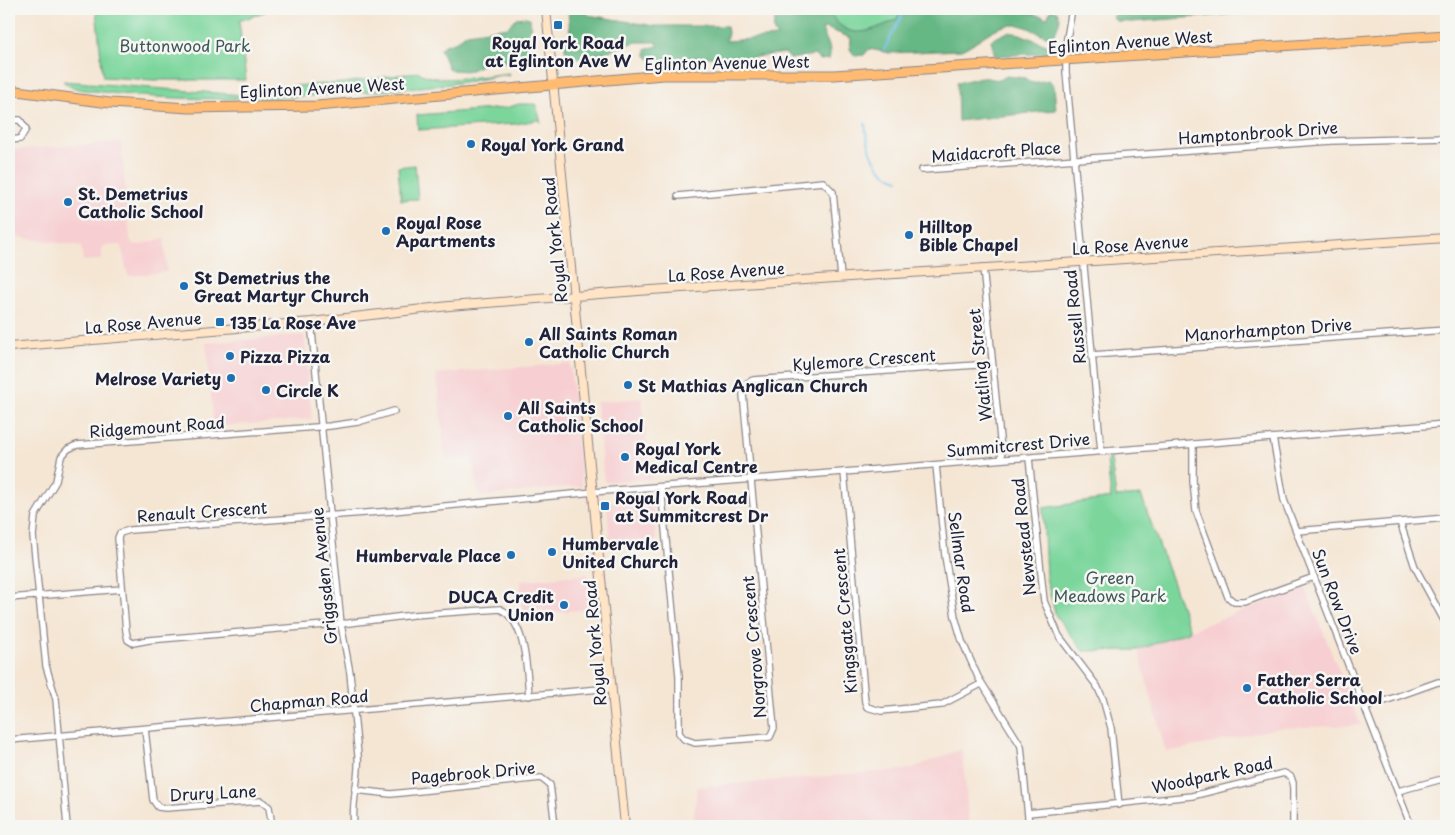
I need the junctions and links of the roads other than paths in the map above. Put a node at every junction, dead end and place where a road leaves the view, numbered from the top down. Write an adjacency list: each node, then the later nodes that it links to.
1 (546, 9): 5 (street, Royal York Road)
2 (1072, 9): 4 (street, Russell Road)
3 (1446, 35): 4 (main road, Eglinton Avenue West)
4 (1065, 60): 5 (main road, Eglinton Avenue West); 10 (street, Russell Road)
5 (552, 85): 6 (main road, Eglinton Avenue West); 17 (street, Royal York Road)
6 (9, 90)
7 (9, 120): 9 (street)
8 (1446, 138): 10 (street, Hamptonbrook Drive)
9 (9, 140)
10 (1072, 159): 11 (street, Maidacroft Place); 14 (street, Russell Road)
11 (922, 170)
12 (678, 196): 16 (street)
13 (1446, 238): 14 (street, La Rose Avenue)
14 (1082, 261): 15 (street, La Rose Avenue); 21 (street, Russell Road)
15 (983, 267): 16 (street, La Rose Avenue); 22 (street, Watling Street)
16 (841, 277): 17 (street, La Rose Avenue)
17 (574, 297): 18 (street, La Rose Avenue); 35 (street, Royal York Road)
18 (311, 322): 20 (street, La Rose Avenue); 25 (street, Griggsden Avenue)
19 (1446, 330): 21 (street, Manorhampton Drive)
20 (9, 347)
21 (1092, 355): 28 (street, Russell Road)
22 (992, 364): 30 (street, Watling Street); 33 (street, Kylemore Crescent)
23 (394, 411): 25 (street, Ridgemount Road)
24 (1446, 424): 26 (street, Summitcrest Drive)
25 (322, 427): 36 (street, Griggsden Avenue); 42 (street, Ridgemount Road)
26 (1273, 438): 27 (street, Summitcrest Drive); 39 (street, Sun Row Drive)
27 (1193, 444): 28 (street, Summitcrest Drive); 40 (street)
28 (1101, 451): 29 (street, Summitcrest Drive)
29 (1029, 458): 30 (street, Summitcrest Drive); 58 (street, Newstead Road)
30 (1002, 460): 31 (street, Summitcrest Drive)
31 (936, 465): 32 (street, Summitcrest Drive); 47 (street, Sellmar Road)
32 (844, 472): 33 (street, Summitcrest Drive); 47 (street, Kingsgate Crescent)
33 (751, 480): 34 (street, Summitcrest Drive); 34 (street, Norgrove Crescent)
34 (661, 487): 35 (street, Summitcrest Drive)
35 (593, 492): 36 (street, Renault Crescent); 48 (street, Royal York Road)
36 (331, 515): 41 (street, Renault Crescent); 44 (street, Griggsden Avenue)
37 (1446, 518): 38 (street)
38 (1400, 522): 39 (street); 45 (street)
39 (1297, 531): 40 (street, Sun Row Drive)
40 (1314, 577): 50 (street, Sun Row Drive)
41 (122, 589): 42 (street); 44 (street, Renault Crescent)
42 (39, 595): 43 (street); 53 (street, Ridgemount Road)
43 (9, 598)
44 (341, 624): 49 (street, Renault Crescent); 51 (street, Griggsden Avenue)
45 (1446, 624)
46 (1446, 682): 50 (street)
47 (981, 684): 59 (street, Sellmar Road)
48 (612, 688): 49 (street, Chapman Road); 64 (street, Royal York Road)
49 (529, 696): 51 (street, Chapman Road)
50 (1365, 708): 57 (street, Sun Row Drive)
51 (354, 711): 52 (street, Chapman Road); 56 (street, Griggsden Avenue)
52 (145, 729): 53 (street, Chapman Road); 61 (street, Drury Lane)
53 (59, 735): 54 (street, Chapman Road); 60 (street, Ridgemount Road)
54 (9, 740)
55 (1446, 778): 57 (street)
56 (354, 790): 62 (street, Griggsden Avenue); 63 (street, Pagebrook Drive)
57 (1398, 791): 67 (street, Sun Row Drive)
58 (1119, 805): 59 (street, Woodpark Road); 66 (street, Woodpark Road)
59 (1028, 813): 65 (street, Sellmar Road)
60 (67, 826)
61 (272, 826)
62 (354, 826)
63 (555, 826)
64 (625, 826)
65 (1029, 826)
66 (1293, 826)
67 (1411, 826)

